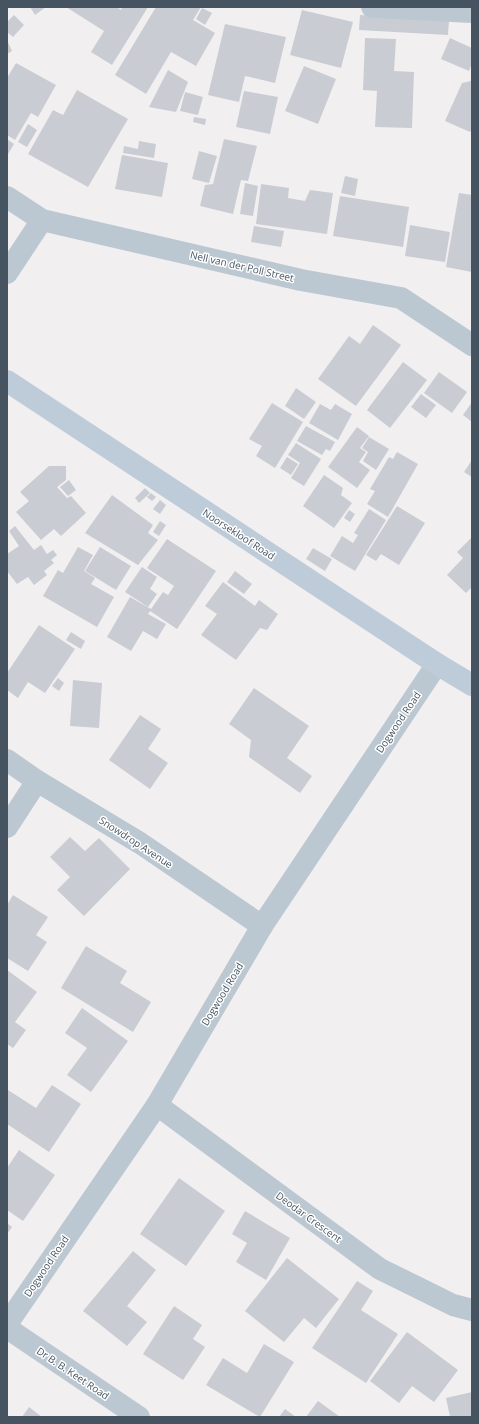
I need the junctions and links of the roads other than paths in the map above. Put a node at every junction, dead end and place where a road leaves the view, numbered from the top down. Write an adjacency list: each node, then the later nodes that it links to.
1 (372, 7): 2 (street)
2 (472, 12)
3 (7, 196): 4 (street, Nell van der Poll Street)
4 (42, 220): 5 (street); 6 (street, Nell van der Poll Street)
5 (7, 272)
6 (472, 345)
7 (7, 381): 8 (street, Noorsekloof Road)
8 (437, 664): 9 (street, Noorsekloof Road); 13 (street, Dogwood Road)
9 (472, 685)
10 (7, 760): 11 (street, Snowdrop Avenue)
11 (38, 781): 12 (street); 13 (street, Snowdrop Avenue)
12 (7, 827)
13 (262, 926): 14 (street, Dogwood Road)
14 (156, 1105): 15 (street, Deodar Crescent); 16 (street, Dogwood Road)
15 (472, 1310)
16 (7, 1324)
17 (7, 1328): 18 (street, Dr B. B. Keet Road)
18 (139, 1417)

